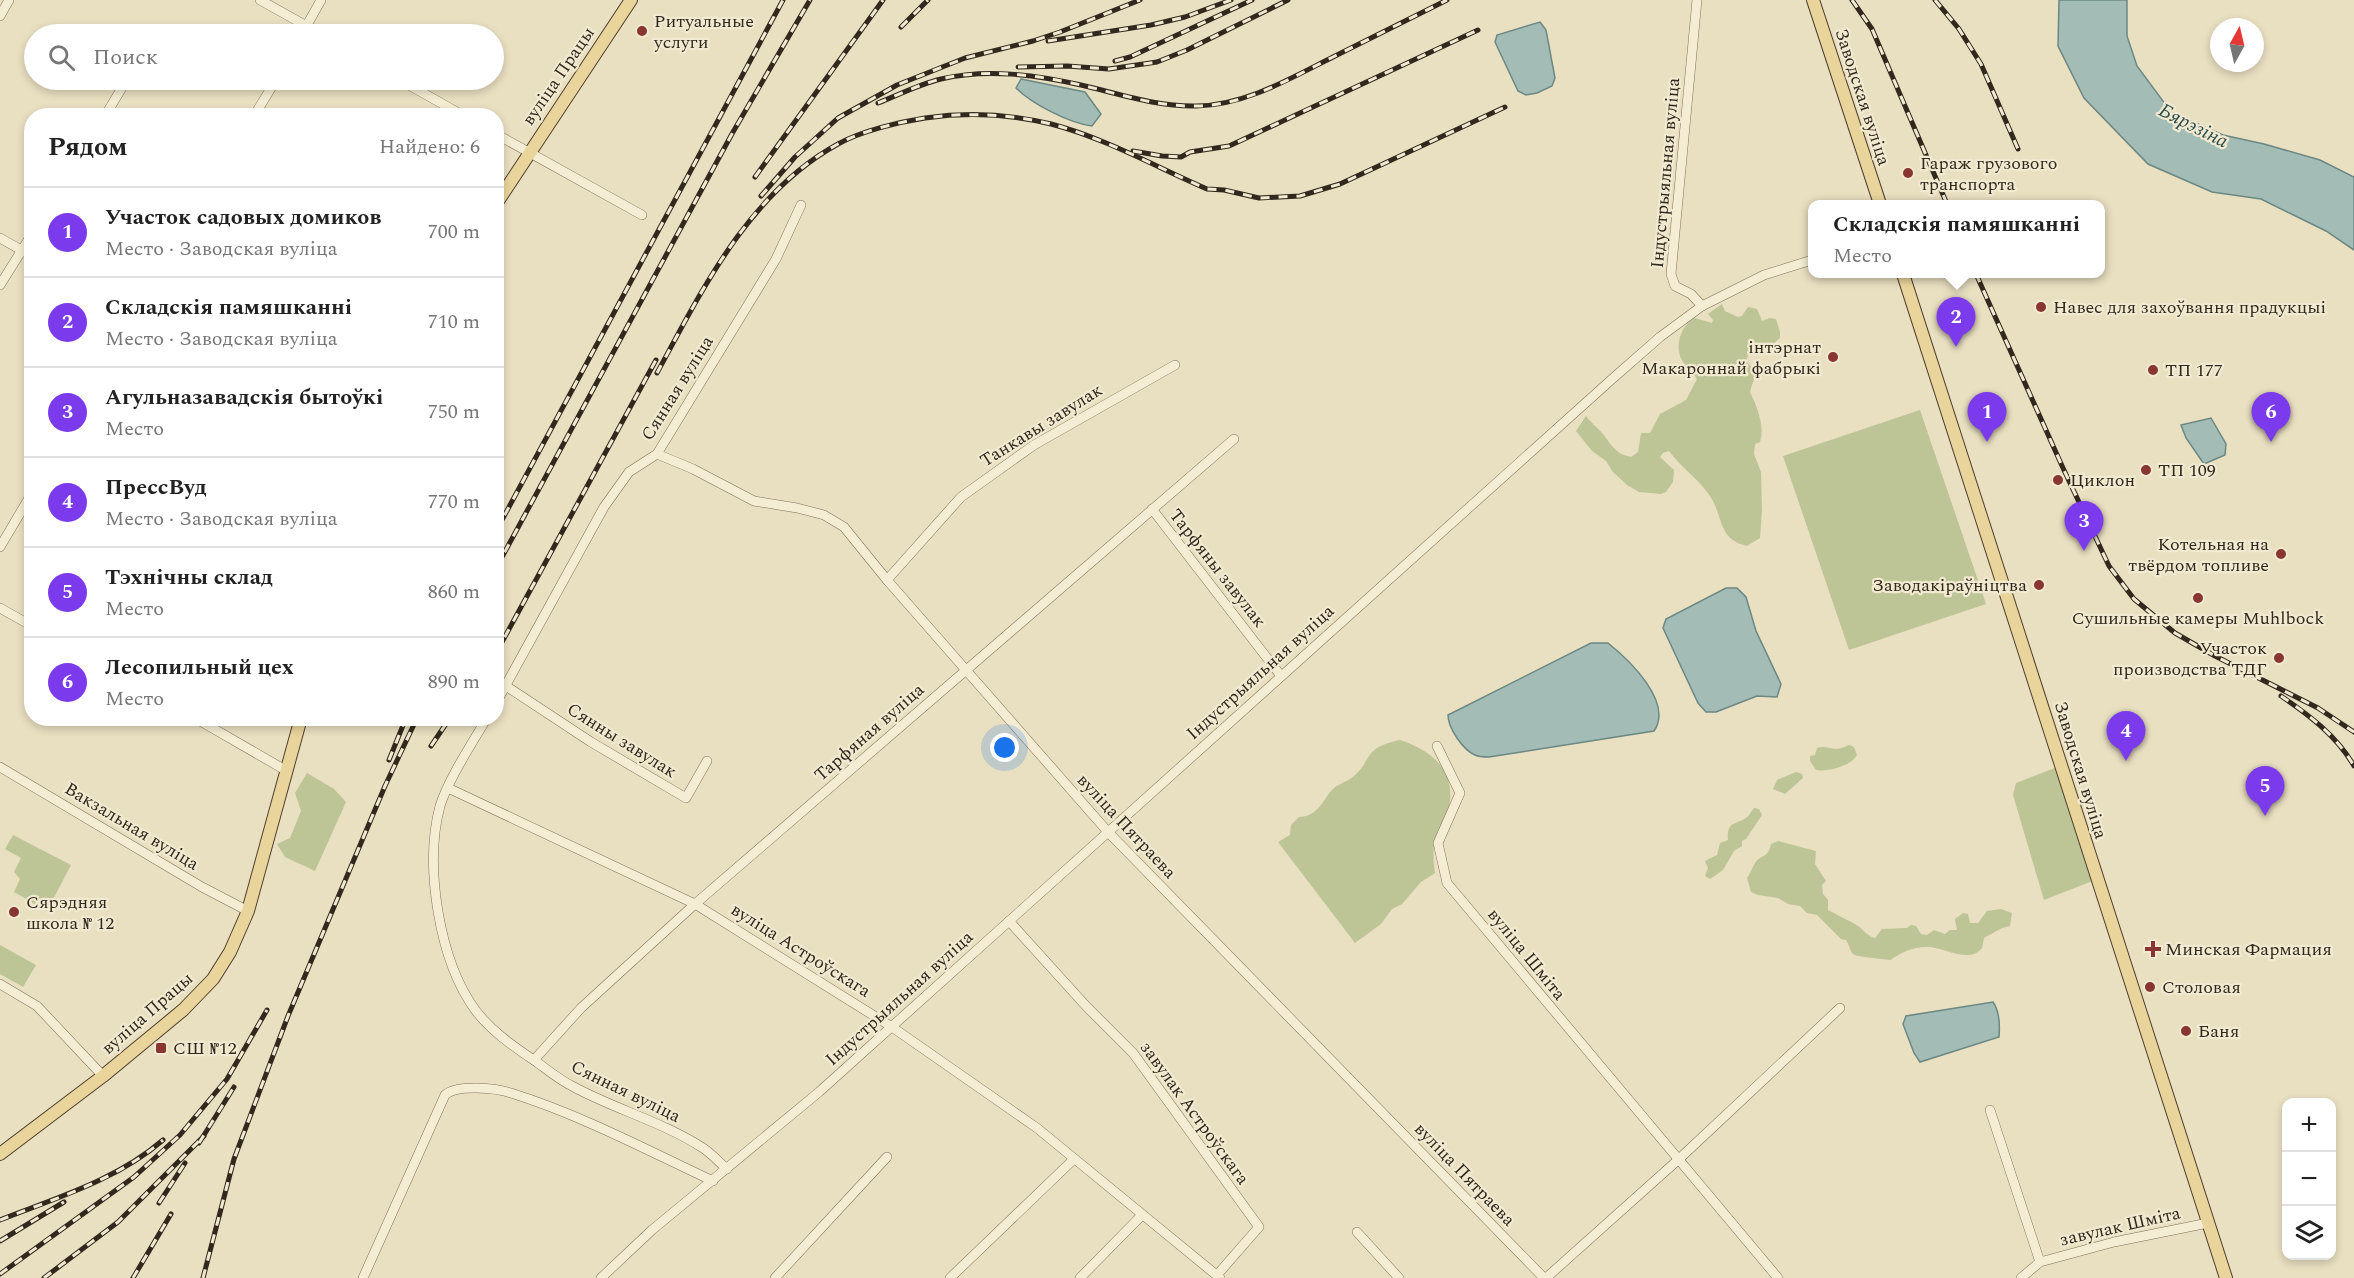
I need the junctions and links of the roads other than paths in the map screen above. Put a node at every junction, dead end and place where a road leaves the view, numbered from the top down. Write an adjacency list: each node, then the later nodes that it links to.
1 (9, 0): 7 (street)
2 (261, 0): 8 (street)
3 (321, 0): 9 (street)
4 (631, 0): 17 (main road, вуліца Працы)
5 (1697, 0): 29 (street, Індустрыяльная вуліца)
6 (1813, 0): 19 (main road, Заводская вуліца)
7 (0, 16)
8 (295, 24)
9 (307, 24)
10 (121, 90): 13 (street)
11 (270, 90): 14 (street)
12 (418, 90): 15 (street)
13 (110, 108)
14 (259, 108)
15 (450, 108)
16 (504, 139): 17 (street)
17 (529, 153): 18 (main road, вуліца Працы); 21 (street)
18 (504, 192)
19 (1879, 200)
20 (801, 206): 32 (street, Сянная вуліца)
21 (642, 215)
22 (0, 238): 24 (street)
23 (24, 246): 24 (street)
24 (21, 250): 25 (street); 28 (street)
25 (24, 252)
26 (1808, 261): 29 (street)
27 (1905, 278): 68 (main road, Заводская вуліца)
28 (0, 285)
29 (1702, 306): 40 (street, Індустрыяльная вуліца)
30 (1175, 365): 36 (street, Танкавы завулак)
31 (1233, 439): 34 (street, Тарфяная вуліца)
32 (657, 454): 36 (street, вуліца Пятраева); 41 (street, Сянная вуліца)
33 (24, 506): 35 (street)
34 (1152, 509): 39 (street, Тарфяная вуліца); 40 (street, Тарфяны завулак)
35 (0, 547)
36 (887, 580): 39 (street, вуліца Пятраева)
37 (0, 608): 38 (street)
38 (24, 622)
39 (966, 670): 51 (street, вуліца Пятраева); 52 (street, Тарфяная вуліца)
40 (1281, 676): 51 (street, Індустрыяльная вуліца)
41 (506, 687): 42 (street, Сянная вуліца); 47 (street, Сянны завулак)
42 (504, 690)
43 (209, 726): 49 (street)
44 (299, 726): 49 (main road, вуліца Працы)
45 (483, 726): 50 (street, Сянная вуліца)
46 (1437, 746): 64 (street, вуліца Шміта)
47 (707, 761)
48 (0, 766): 53 (street, Вакзальная вуліца)
49 (287, 771): 53 (main road, вуліца Працы)
50 (448, 788): 52 (street, вуліца Астроўскага); 58 (street, Сянная вуліца)
51 (1108, 832): 54 (street, Індустрыяльная вуліца); 78 (street, вуліца Пятраева)
52 (695, 904): 57 (street, вуліца Астроўскага); 58 (street, Тарфяная вуліца)
53 (248, 911): 59 (main road, вуліца Працы)
54 (1009, 921): 57 (street, Індустрыяльная вуліца); 71 (street, завулак Астроўскага)
55 (0, 984): 59 (street)
56 (1840, 1008): 64 (street)
57 (892, 1027): 63 (street, вуліца Астроўскага); 65 (street, Індустрыяльная вуліца)
58 (534, 1060): 65 (street, Сянная вуліца)
59 (104, 1076): 61 (main road, вуліца Працы)
60 (1990, 1110): 70 (street, завулак Шміта)
61 (0, 1154)
62 (887, 1157): 74 (street)
63 (1074, 1159): 67 (street, вуліца Астроўскага); 75 (street)
64 (1679, 1159): 78 (street, вуліца Пятраева); 79 (street, вуліца Шміта)
65 (727, 1169): 66 (street, Індустрыяльная вуліца)
66 (713, 1181): 72 (street); 73 (street, Індустрыяльная вуліца)
67 (1142, 1215): 71 (street, вуліца Астроўскага); 76 (street)
68 (2208, 1223): 70 (street, завулак Шміта); 81 (main road, Заводская вуліца)
69 (1357, 1232): 77 (street)
70 (2040, 1262): 80 (street, завулак Шміта)
71 (1218, 1277)
72 (363, 1278)
73 (601, 1278)
74 (775, 1278)
75 (950, 1278)
76 (1080, 1278)
77 (1399, 1278)
78 (1545, 1278)
79 (1778, 1278)
80 (2021, 1278)
81 (2226, 1278)

